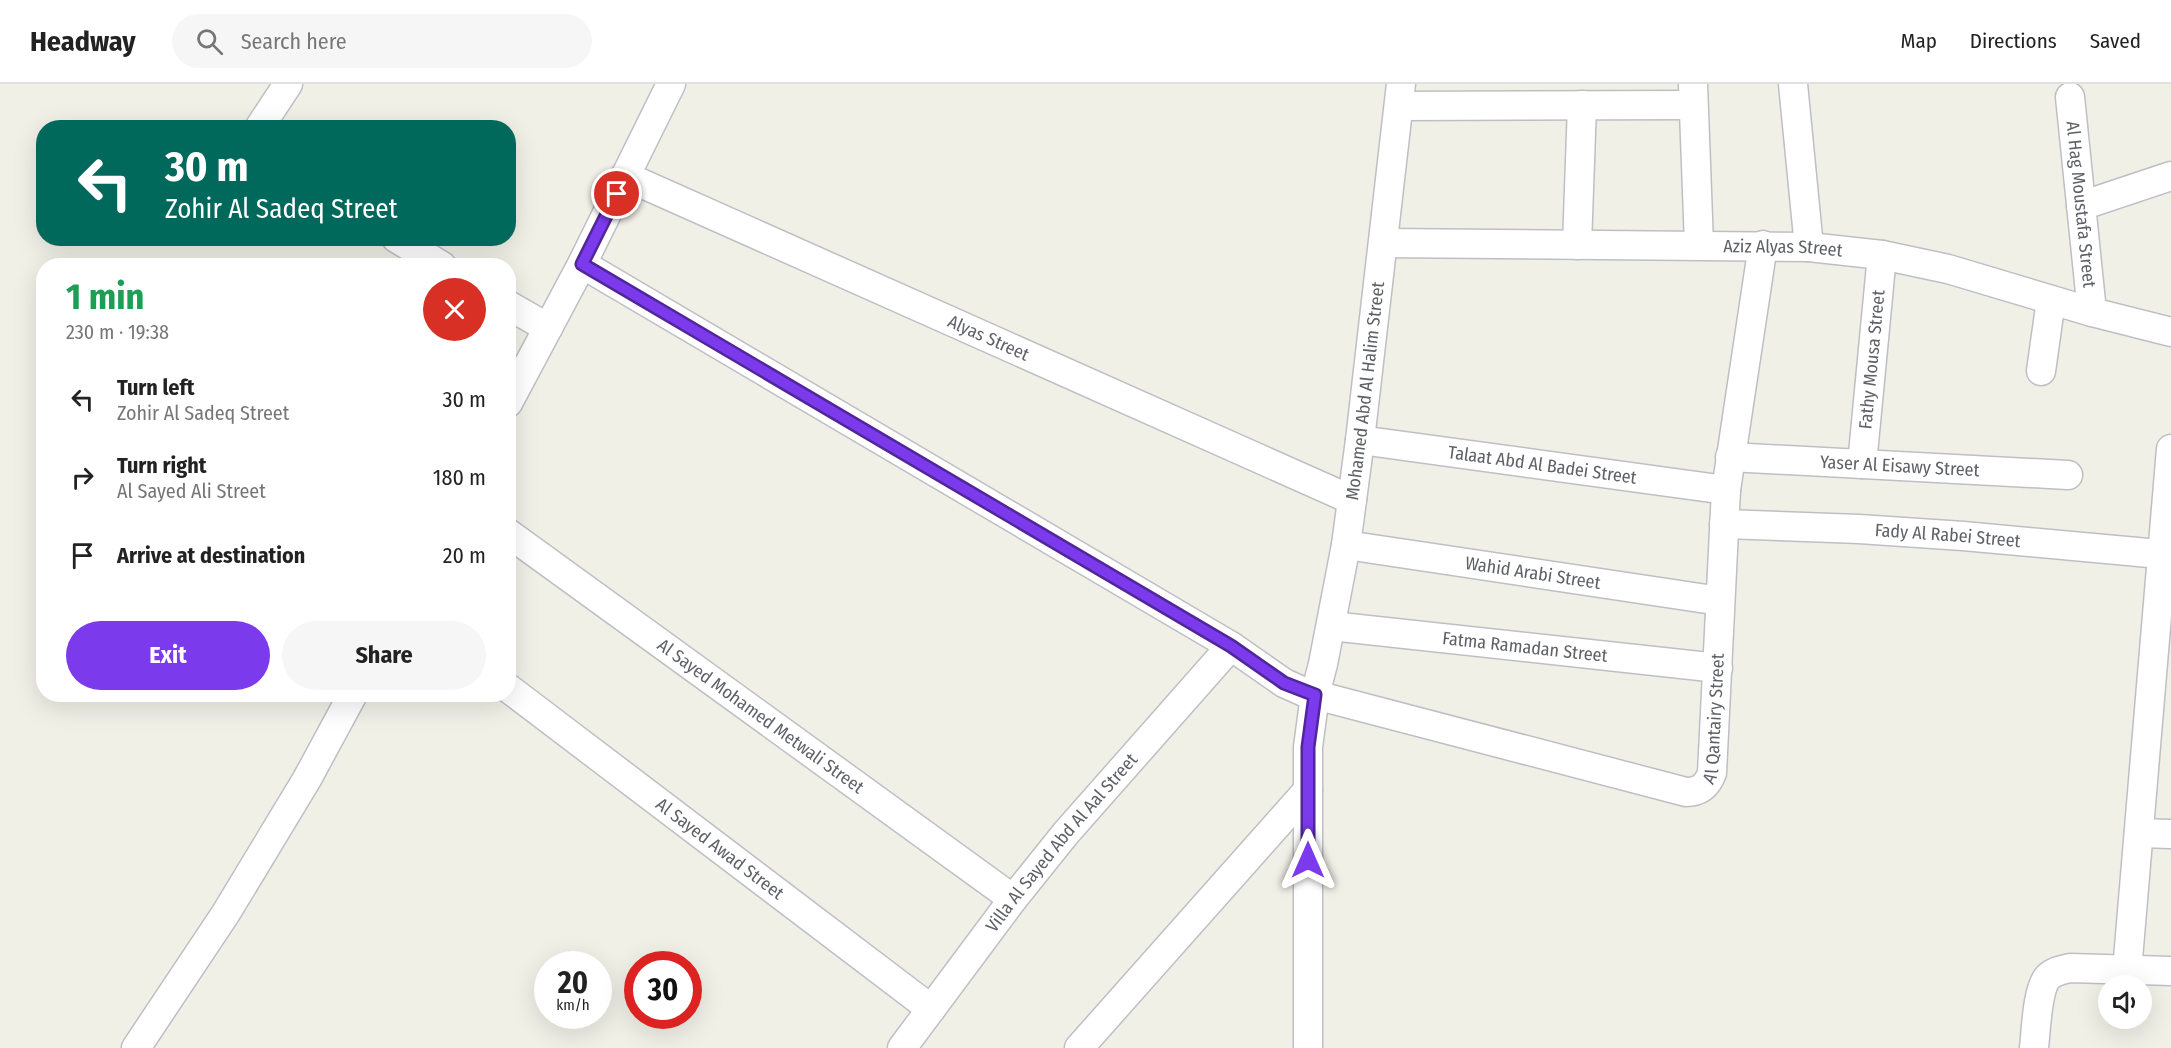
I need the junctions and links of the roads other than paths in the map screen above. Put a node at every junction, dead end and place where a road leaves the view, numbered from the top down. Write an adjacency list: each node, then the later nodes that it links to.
1 (288, 84): 8 (street)
2 (671, 84): 9 (street)
3 (1793, 84): 17 (street)
4 (1693, 94): 7 (street); 14 (street)
5 (1400, 95): 7 (street); 12 (street, Mohamed Abd Al Halim Street)
6 (2070, 97): 11 (street, Al Hag Moustafa Street)
7 (1582, 105): 13 (street)
8 (264, 120)
9 (625, 176): 20 (street); 34 (street, Alyas Street)
10 (2171, 176): 11 (street)
11 (2081, 206): 23 (street, Al Hag Moustafa Street)
12 (1384, 243): 13 (street, Aziz Alyas Street); 28 (street, Mohamed Abd Al Halim Street)
13 (1577, 245): 14 (street, Aziz Alyas Street)
14 (1699, 245): 15 (street, Aziz Alyas Street)
15 (1763, 245): 17 (street, Aziz Alyas Street); 30 (street, Al Qantairy Street)
16 (409, 246): 19 (street)
17 (1809, 247): 18 (street, Aziz Alyas Street)
18 (1882, 255): 21 (street, Aziz Alyas Street); 31 (street, Fathy Mousa Street)
19 (429, 258)
20 (582, 264): 24 (street); 41 (street)
21 (2051, 300): 23 (street, Aziz Alyas Street); 26 (street)
22 (516, 310): 24 (street)
23 (2092, 312): 25 (street, Aziz Alyas Street)
24 (548, 328): 27 (street)
25 (2171, 332)
26 (2040, 371)
27 (516, 388)
28 (1360, 440): 33 (street, Talaat Abd Al Badei Street); 34 (street, Mohamed Abd Al Halim Street)
29 (2171, 449): 38 (street)
30 (1730, 457): 31 (street, Yaser Al Eisawy Street); 33 (street, Al Qantairy Street)
31 (1862, 464): 32 (street, Yaser Al Eisawy Street)
32 (2068, 475)
33 (1726, 490): 35 (street, Al Qantairy Street)
34 (1352, 501): 37 (street, Mohamed Abd Al Halim Street)
35 (1724, 524): 38 (street, Fady Al Rabei Street); 39 (street, Al Qantairy Street)
36 (516, 539): 49 (street, Al Sayed Mohamed Metwali Street)
37 (1346, 545): 39 (street, Wahid Arabi Street); 40 (street, Mohamed Abd Al Halim Street)
38 (2167, 554): 47 (street)
39 (1720, 601): 42 (street, Al Qantairy Street)
40 (1331, 626): 42 (street, Fatma Ramadan Street); 44 (street, Mohamed Abd Al Halim Street)
41 (1231, 646): 44 (street); 49 (street, Villa Al Sayed Abd Al Aal Street)
42 (1718, 668): 44 (street, Al Qantairy Street)
43 (516, 694): 52 (street, Al Sayed Awad Street)
44 (1315, 695): 46 (street, Mohamed Abd Al Halim Street)
45 (349, 702): 53 (street)
46 (1308, 790): 55 (street); 56 (street, Mohamed Abd Al Halim Street)
47 (2139, 833): 48 (street); 50 (street)
48 (2171, 834)
49 (1013, 899): 52 (street, Villa Al Sayed Abd Al Aal Street)
50 (2127, 970): 51 (street); 57 (street)
51 (2171, 972)
52 (932, 1009): 54 (street, Villa Al Sayed Abd Al Aal Street)
53 (136, 1048)
54 (902, 1048)
55 (1079, 1048)
56 (1308, 1048)
57 (2034, 1048)

